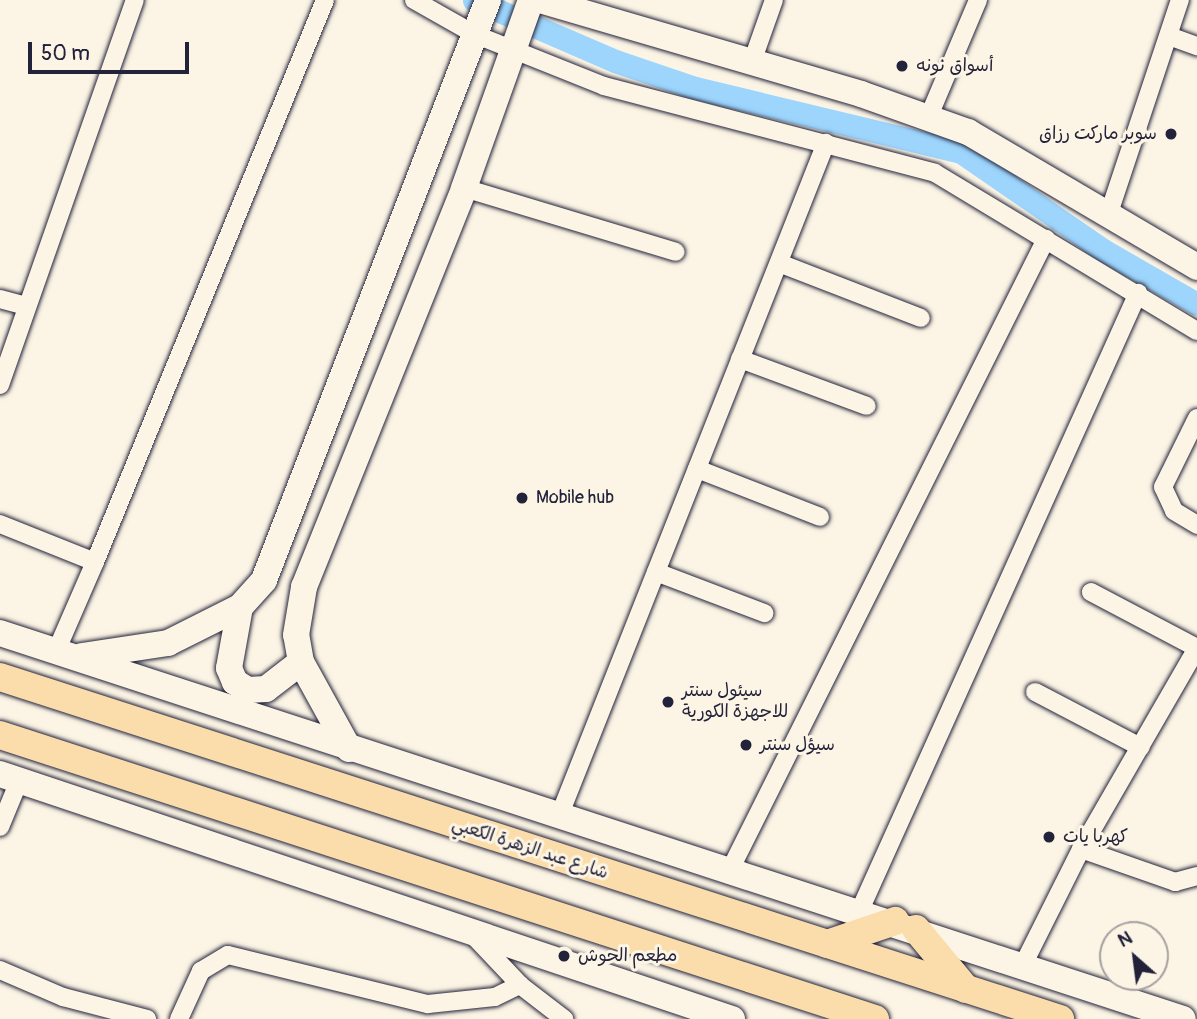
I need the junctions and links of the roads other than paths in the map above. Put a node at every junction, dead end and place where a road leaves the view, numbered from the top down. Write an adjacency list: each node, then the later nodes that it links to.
1 (135, 0): 25 (street)
2 (325, 0): 36 (street)
3 (414, 0): 10 (street)
4 (488, 0): 10 (street)
5 (531, 0): 13 (street)
6 (540, 0): 14 (street)
7 (774, 0): 14 (street)
8 (978, 0): 15 (street)
9 (1180, 0): 11 (street)
10 (474, 34): 13 (street); 39 (street)
11 (1169, 36): 12 (street); 18 (street)
12 (1197, 46)
13 (514, 52): 16 (street); 17 (street)
14 (752, 62): 15 (street)
15 (929, 117): 18 (street)
16 (827, 143): 19 (street); 21 (street)
17 (464, 188): 20 (street); 43 (street)
18 (1109, 214): 22 (street)
19 (1046, 239): 23 (street); 53 (street)
20 (676, 252)
21 (779, 263): 26 (street); 28 (street)
22 (1197, 267)
23 (1138, 293): 27 (street); 55 (street)
24 (0, 299): 25 (street)
25 (26, 306): 29 (street)
26 (921, 318)
27 (1197, 331)
28 (740, 359): 30 (street); 32 (street)
29 (0, 385)
30 (867, 406)
31 (1197, 418): 35 (street)
32 (697, 469): 33 (street); 37 (street)
33 (820, 516)
34 (0, 524): 36 (street)
35 (1197, 525)
36 (95, 562): 42 (street)
37 (656, 572): 40 (street); 50 (street)
38 (1091, 592): 47 (street)
39 (240, 607): 42 (street); 43 (street)
40 (764, 613)
41 (0, 634): 42 (street)
42 (55, 654): 48 (street)
43 (301, 662): 48 (street)
44 (0, 677): 58 (main road, شارع عبد الزهرة الكعبي)
45 (1035, 692): 47 (street)
46 (0, 735): 68 (main road)
47 (1140, 747): 52 (street)
48 (349, 748): 50 (street)
49 (10, 778): 51 (street); 57 (street)
50 (560, 814): 53 (street)
51 (0, 827)
52 (1081, 849): 54 (street); 59 (street)
53 (730, 870): 55 (street)
54 (1195, 879)
55 (860, 910): 56 (street)
56 (905, 925): 58 (main road); 59 (street); 62 (main road)
57 (469, 932): 61 (street); 67 (street)
58 (827, 944): 62 (main road, شارع عبد الزهرة الكعبي)
59 (1022, 967): 70 (street)
60 (0, 970): 64 (street)
61 (520, 985): 63 (street); 66 (street)
62 (967, 989): 69 (main road, شارع عبد الزهرة الكعبي)
63 (451, 1012): 65 (street)
64 (147, 1019)
65 (179, 1019)
66 (564, 1019)
67 (732, 1019)
68 (875, 1019)
69 (1060, 1019)
70 (1183, 1019)

